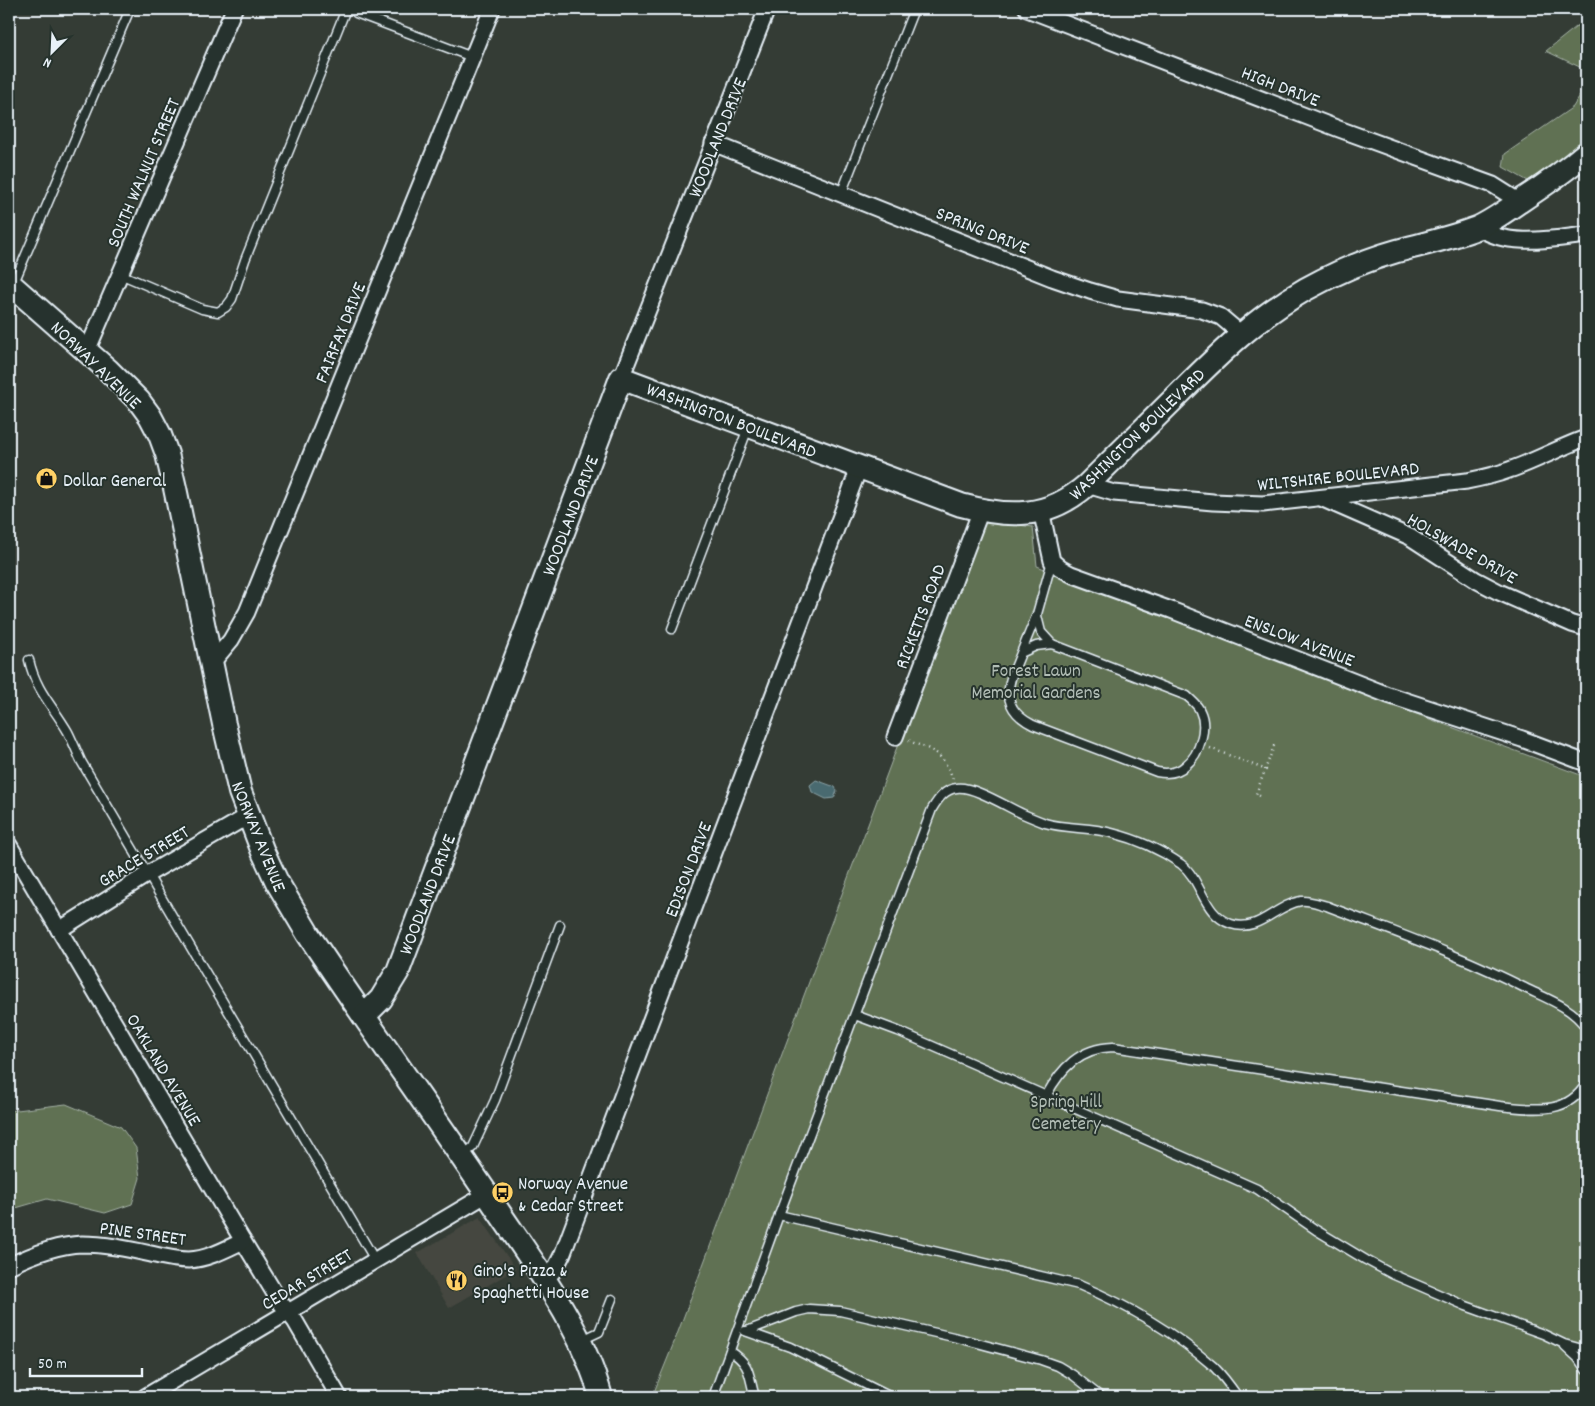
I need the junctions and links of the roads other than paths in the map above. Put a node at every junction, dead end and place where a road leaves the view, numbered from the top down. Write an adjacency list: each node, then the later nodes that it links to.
1 (130, 9): 17 (lane)
2 (234, 9): 16 (street, SOUTH WALNUT STREET)
3 (346, 9): 16 (lane)
4 (492, 9): 9 (street, FAIRFAX DRIVE)
5 (767, 9): 10 (street, WOODLAND DRIVE)
6 (914, 9): 12 (lane)
7 (1027, 9): 13 (street, HIGH DRIVE)
8 (356, 13): 9 (lane)
9 (472, 57): 35 (street, FAIRFAX DRIVE)
10 (713, 143): 12 (street, SPRING DRIVE); 20 (street, WOODLAND DRIVE)
11 (1586, 153): 13 (street, WASHINGTON BOULEVARD)
12 (841, 194): 18 (street, SPRING DRIVE)
13 (1520, 202): 14 (street, WASHINGTON BOULEVARD)
14 (1478, 227): 15 (street); 18 (street, WASHINGTON BOULEVARD)
15 (1586, 235)
16 (120, 274): 19 (street, SOUTH WALNUT STREET)
17 (11, 285): 19 (street, NORWAY AVENUE)
18 (1241, 334): 24 (street, WASHINGTON BOULEVARD)
19 (87, 351): 35 (street, NORWAY AVENUE)
20 (621, 378): 21 (street, WASHINGTON BOULEVARD); 44 (street, WOODLAND DRIVE)
21 (749, 426): 23 (street, WASHINGTON BOULEVARD); 31 (lane)
22 (1586, 438): 25 (street, WILTSHIRE BOULEVARD)
23 (859, 468): 26 (street, WASHINGTON BOULEVARD); 54 (street, EDISON DRIVE)
24 (1087, 485): 25 (street, WILTSHIRE BOULEVARD); 27 (street, WASHINGTON BOULEVARD)
25 (1321, 498): 30 (street, HOLSWADE DRIVE)
26 (981, 510): 27 (street, WASHINGTON BOULEVARD); 36 (street, RICKETTS ROAD)
27 (1041, 510): 28 (street)
28 (1052, 561): 29 (lane); 37 (street, ENSLOW AVENUE)
29 (1037, 614): 32 (lane); 33 (lane)
30 (1586, 628)
31 (672, 629)
32 (1052, 644): 33 (lane); 33 (lane)
33 (1021, 653)
34 (29, 660): 40 (lane)
35 (211, 664): 38 (street, NORWAY AVENUE)
36 (896, 733)
37 (1586, 762)
38 (248, 816): 40 (street, GRACE STREET); 44 (street, NORWAY AVENUE)
39 (9, 845): 42 (street, OAKLAND AVENUE)
40 (148, 874): 42 (street, GRACE STREET); 52 (lane)
41 (560, 925): 48 (lane)
42 (59, 930): 51 (street, OAKLAND AVENUE)
43 (856, 1015): 45 (lane); 47 (lane); 50 (lane)
44 (364, 1016): 48 (street, NORWAY AVENUE)
45 (1586, 1028)
46 (1586, 1084): 47 (lane)
47 (1046, 1096): 60 (lane)
48 (461, 1156): 49 (street, NORWAY AVENUE)
49 (487, 1194): 52 (street, CEDAR STREET); 54 (street, NORWAY AVENUE)
50 (780, 1215): 57 (lane); 71 (lane)
51 (243, 1241): 53 (street, PINE STREET); 56 (street, OAKLAND AVENUE)
52 (375, 1260): 56 (street, CEDAR STREET)
53 (9, 1266)
54 (545, 1280): 59 (street, NORWAY AVENUE)
55 (612, 1299): 59 (lane)
56 (288, 1312): 64 (street, CEDAR STREET); 65 (street, OAKLAND AVENUE)
57 (739, 1328): 58 (lane); 62 (lane)
58 (747, 1331): 69 (lane); 70 (lane)
59 (580, 1341): 66 (street, NORWAY AVENUE)
60 (1564, 1344): 61 (lane); 63 (lane)
61 (1586, 1350)
62 (730, 1351): 67 (lane); 68 (lane)
63 (1586, 1370)
64 (145, 1397)
65 (339, 1397)
66 (601, 1397)
67 (713, 1397)
68 (755, 1397)
69 (891, 1397)
70 (1101, 1397)
71 (1238, 1397)

